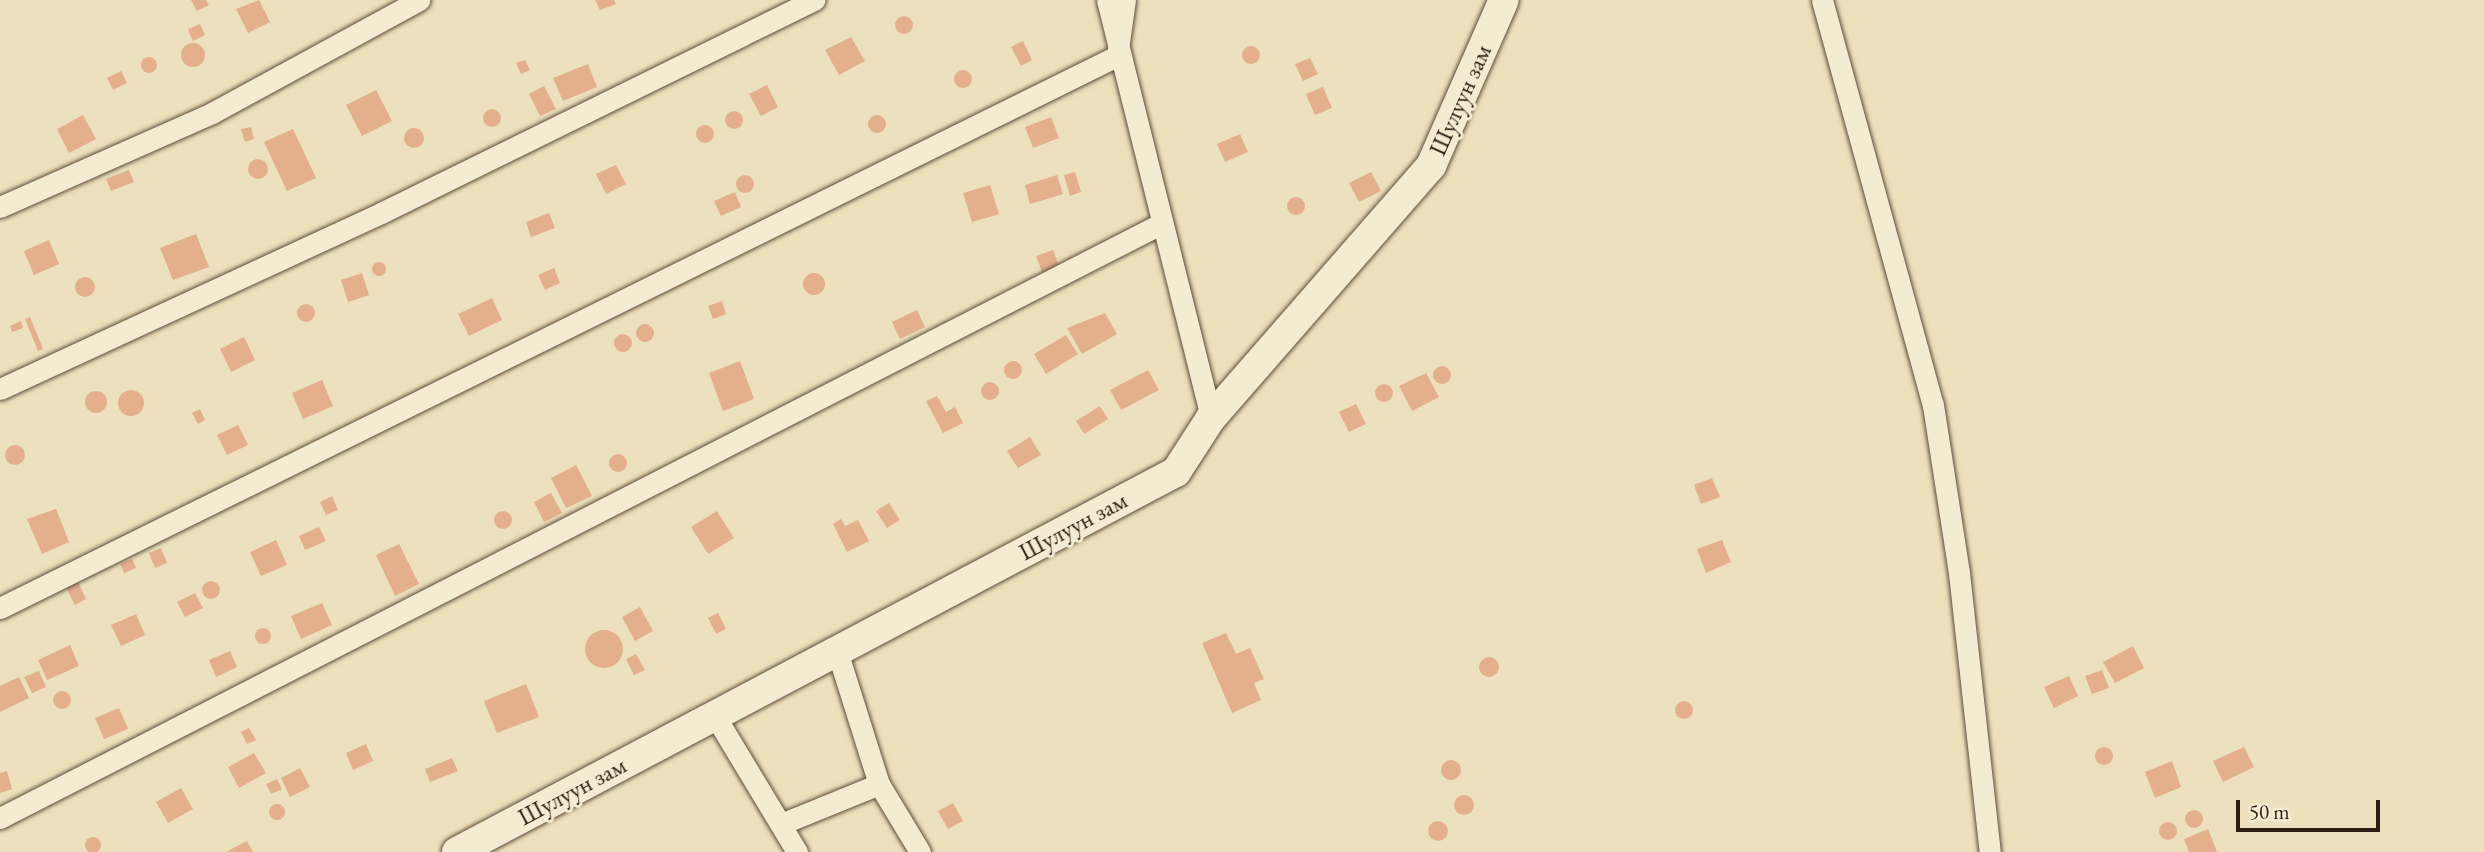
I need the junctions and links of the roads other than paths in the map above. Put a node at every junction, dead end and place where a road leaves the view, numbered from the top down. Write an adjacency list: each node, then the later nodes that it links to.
1 (419, 0): 8 (street)
2 (814, 0): 10 (street)
3 (1107, 0): 7 (street)
4 (1125, 0): 7 (street)
5 (1504, 0): 11 (street, Шулуун зам)
6 (1822, 0): 21 (street)
7 (1117, 55): 9 (street); 12 (street)
8 (0, 207)
9 (1162, 223): 11 (street); 16 (street)
10 (0, 389)
11 (1211, 418): 13 (street, Шулуун зам)
12 (0, 608)
13 (837, 651): 14 (street, Шулуун зам); 15 (street)
14 (715, 716): 17 (street); 18 (street, Шулуун зам)
15 (878, 784): 17 (street); 20 (street)
16 (0, 818)
17 (781, 824): 19 (street)
18 (457, 852)
19 (797, 852)
20 (920, 852)
21 (1990, 852)

